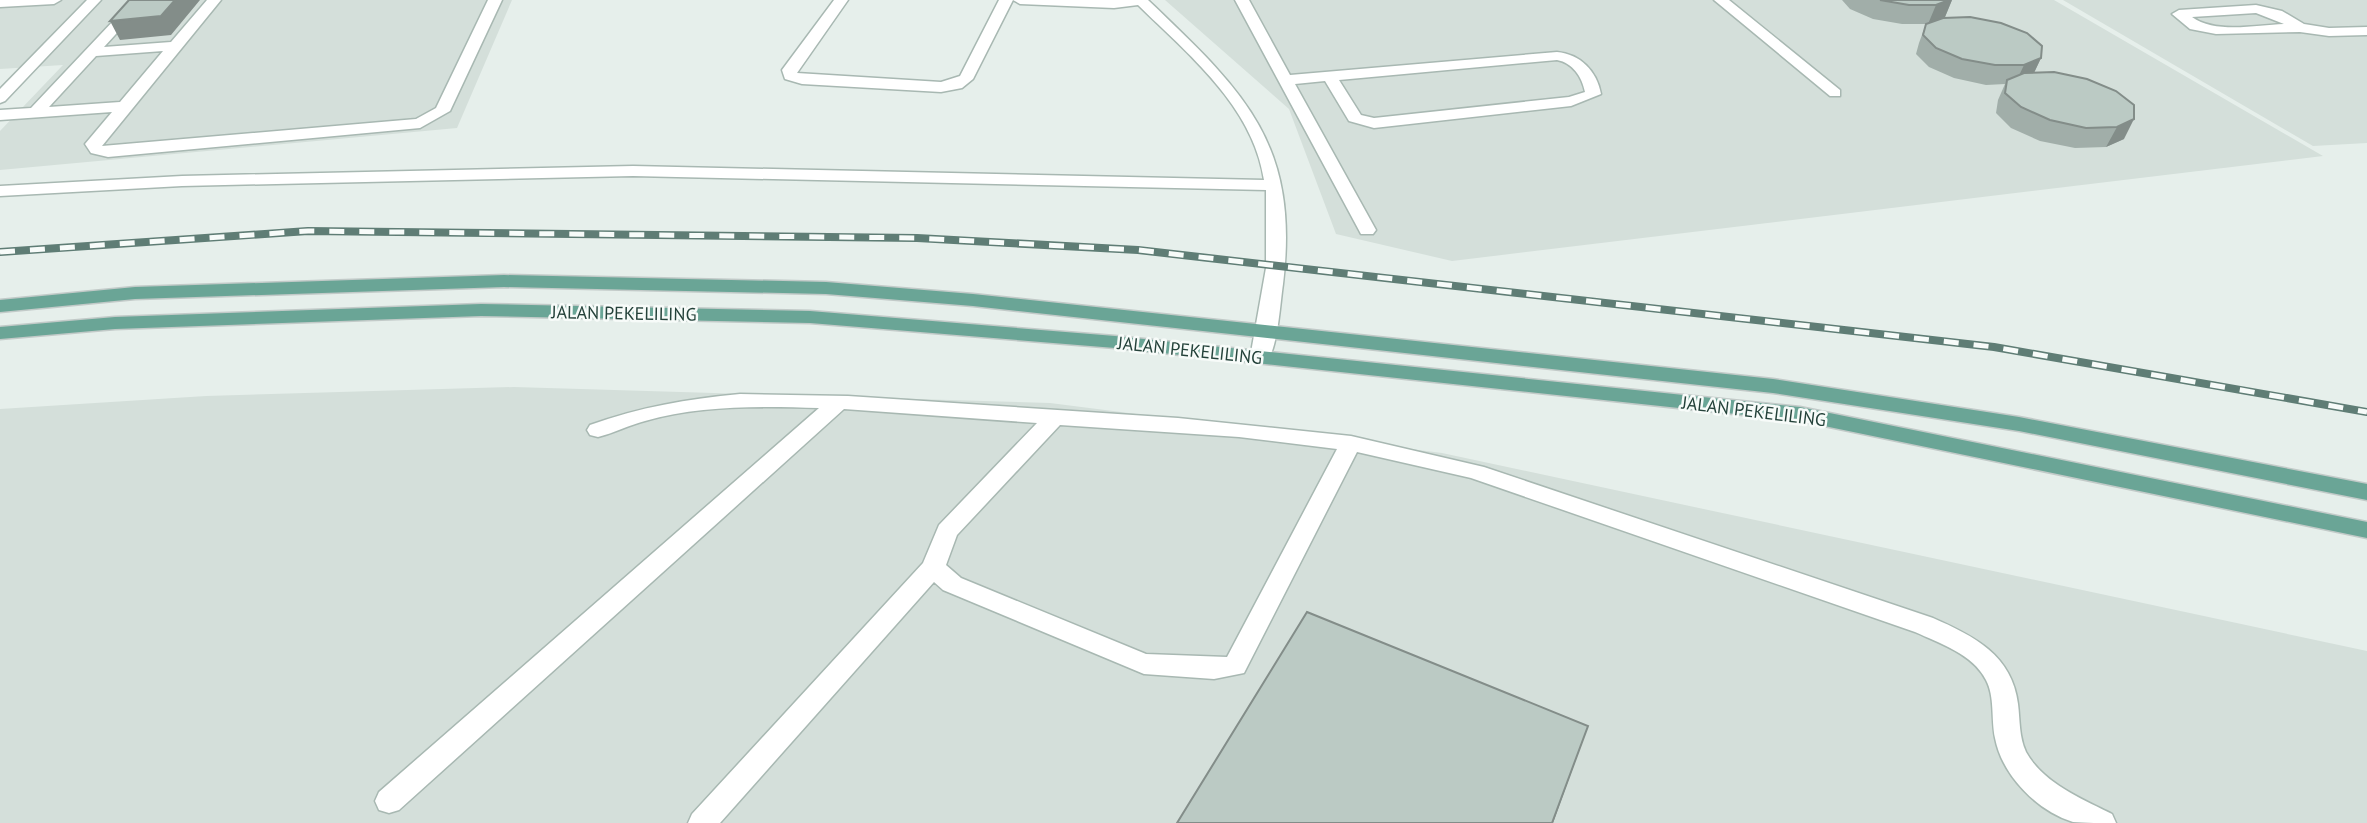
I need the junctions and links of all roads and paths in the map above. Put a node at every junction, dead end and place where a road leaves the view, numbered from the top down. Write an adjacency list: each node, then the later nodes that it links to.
1 (54, 0): 12 (street)
2 (94, 0): 17 (street)
3 (140, 0): 16 (street)
4 (214, 0): 15 (street)
5 (495, 0): 23 (street)
6 (841, 0): 7 (street)
7 (1006, 0)
8 (1020, 0): 11 (street)
9 (1242, 0): 20 (street)
10 (1721, 0): 21 (street)
11 (1140, 1): 26 (street)
12 (1, 4)
13 (2300, 28): 13 (street); 14 (street)
14 (2367, 31)
15 (177, 46): 16 (street); 23 (street)
16 (92, 52): 24 (street)
17 (27, 71): 18 (street); 22 (street)
18 (0, 72)
19 (1328, 76): 19 (street); 20 (street)
20 (1286, 80): 28 (street)
21 (1835, 93)
22 (0, 97)
23 (126, 106): 24 (street)
24 (35, 113): 25 (street)
25 (0, 115)
26 (1273, 186): 27 (street); 30 (street)
27 (0, 191)
28 (1367, 230)
29 (0, 306): 30 (main road, JALAN PEKELILING)
30 (1266, 331): 32 (street); 37 (main road, JALAN PEKELILING)
31 (0, 334): 32 (main road, JALAN PEKELILING)
32 (1261, 358): 38 (main road, JALAN PEKELILING)
33 (837, 404): 34 (street); 35 (street); 40 (street)
34 (1054, 418): 36 (street); 39 (street)
35 (598, 430)
36 (1351, 443): 39 (street); 42 (street)
37 (2367, 492)
38 (2367, 530)
39 (933, 567): 41 (street)
40 (389, 801)
41 (702, 823)
42 (2102, 823)

